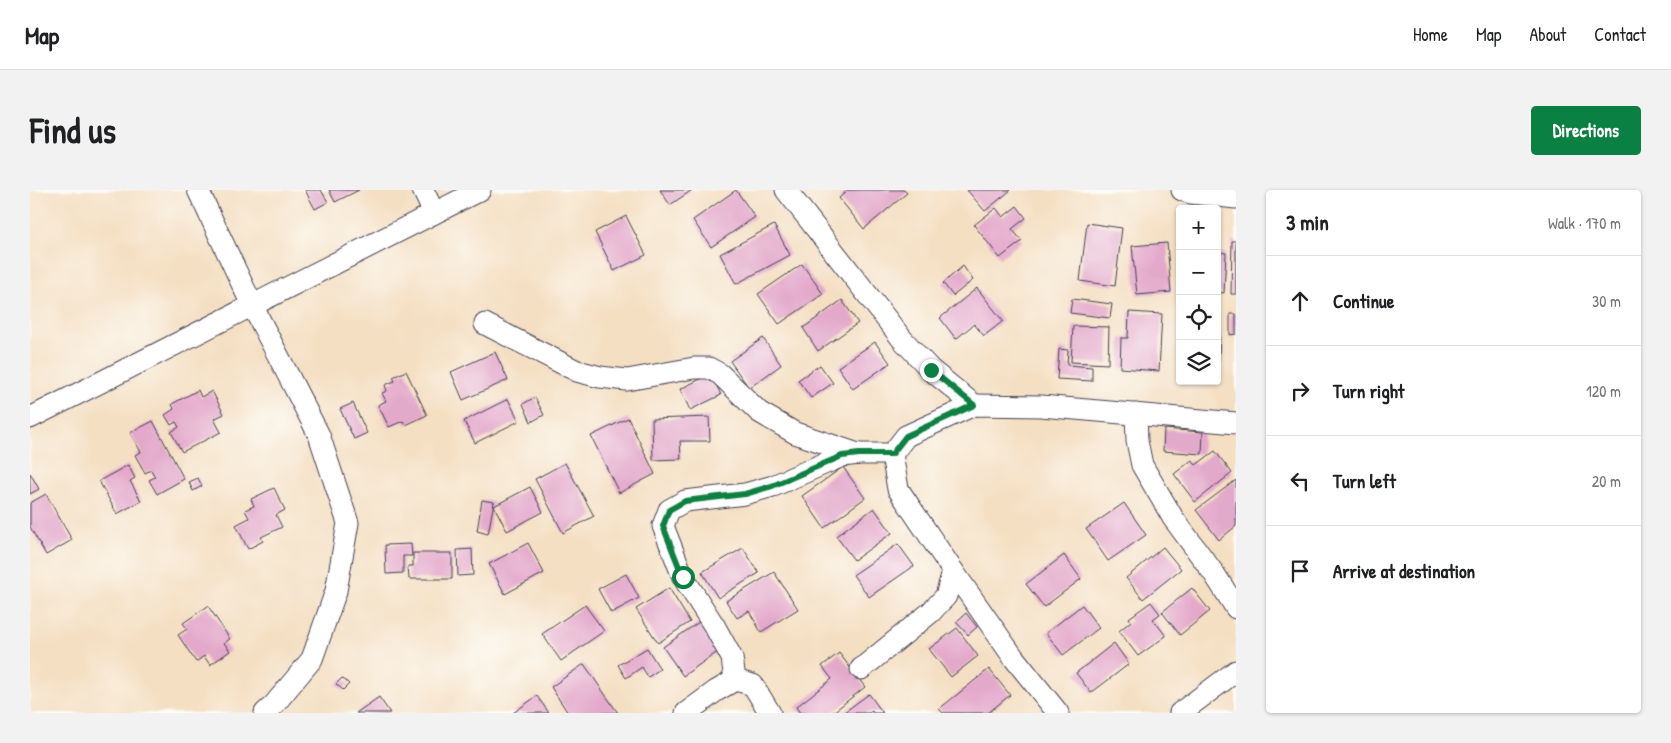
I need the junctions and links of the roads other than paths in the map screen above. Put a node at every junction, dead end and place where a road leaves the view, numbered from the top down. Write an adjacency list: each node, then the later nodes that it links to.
1 (198, 190): 8 (street)
2 (423, 190): 7 (street)
3 (480, 190): 7 (street)
4 (786, 190): 10 (street)
5 (1182, 190): 6 (street)
6 (1236, 198)
7 (434, 213): 8 (street)
8 (252, 305): 12 (street); 21 (street)
9 (485, 324): 14 (street)
10 (974, 405): 11 (street); 15 (street)
11 (1136, 414): 13 (street); 17 (street)
12 (30, 418)
13 (1236, 424)
14 (859, 454): 15 (street); 20 (street)
15 (892, 454): 16 (street)
16 (953, 571): 18 (street); 24 (street)
17 (1236, 608)
18 (861, 669)
19 (1236, 671): 25 (street)
20 (736, 680): 22 (street); 23 (street)
21 (265, 713)
22 (686, 713)
23 (770, 713)
24 (1058, 713)
25 (1180, 713)

